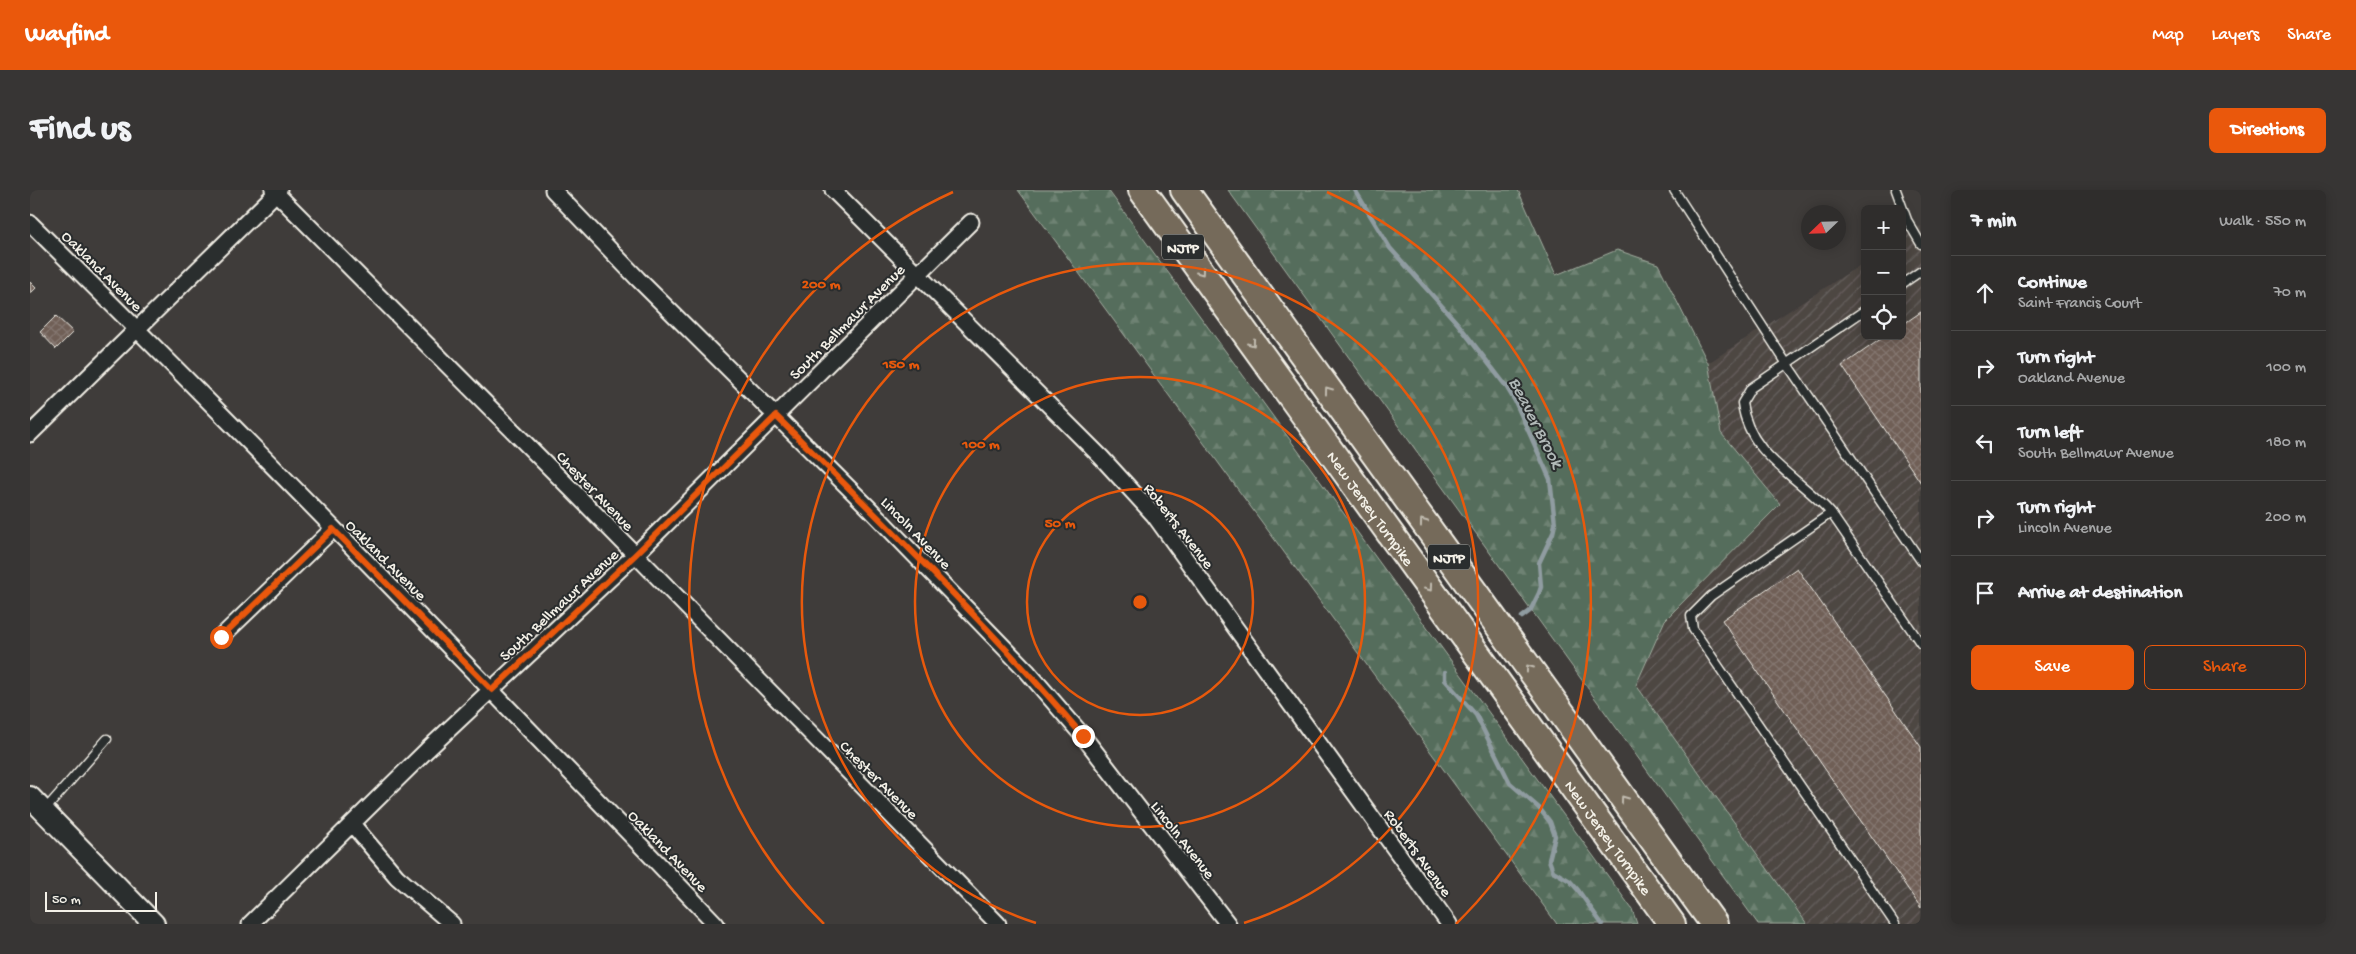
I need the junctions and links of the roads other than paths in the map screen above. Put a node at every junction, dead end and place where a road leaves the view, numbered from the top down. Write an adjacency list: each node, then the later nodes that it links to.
1 (553, 190): 17 (street, Lincoln Avenue)
2 (833, 190): 12 (street, Roberts Avenue)
3 (1142, 190): 26 (highway, New Jersey Turnpike / NJTP, one-way to 26)
4 (1184, 190): 30 (highway, New Jersey Turnpike / NJTP, one-way to 4)
5 (1674, 190): 16 (lane)
6 (1896, 190): 10 (lane)
7 (276, 191): 15 (street); 21 (street, Chester Avenue)
8 (971, 222): 12 (street, South Bellmawr Avenue)
9 (30, 223): 15 (street, Oakland Avenue)
10 (1921, 244)
11 (1921, 270): 13 (lane)
12 (917, 275): 17 (street, South Bellmawr Avenue); 37 (street, Roberts Avenue)
13 (1906, 281)
14 (1861, 313): 16 (lane)
15 (137, 329): 18 (street); 20 (street, Oakland Avenue)
16 (1787, 364): 19 (lane); 22 (lane)
17 (776, 416): 21 (street, South Bellmawr Avenue); 36 (street, Lincoln Avenue)
18 (30, 434)
19 (1831, 513): 24 (lane); 42 (lane)
20 (333, 529): 23 (street); 25 (street, Oakland Avenue)
21 (635, 555): 25 (street, South Bellmawr Avenue); 31 (street, Chester Avenue)
22 (1920, 556)
23 (221, 637)
24 (1921, 644)
25 (492, 690): 29 (street, South Bellmawr Avenue); 35 (street, Oakland Avenue)
26 (1532, 730): 38 (highway); 39 (highway, New Jersey Turnpike / NJTP)
27 (107, 739): 28 (lane)
28 (37, 804): 32 (main road)
29 (352, 824): 33 (street, South Bellmawr Avenue); 34 (street)
30 (1644, 826): 40 (highway, New Jersey Turnpike / NJTP); 41 (highway)
31 (990, 921)
32 (154, 924)
33 (250, 924)
34 (452, 924)
35 (716, 924)
36 (1228, 924)
37 (1449, 924)
38 (1654, 924)
39 (1672, 924)
40 (1714, 924)
41 (1728, 924)
42 (1895, 924)

